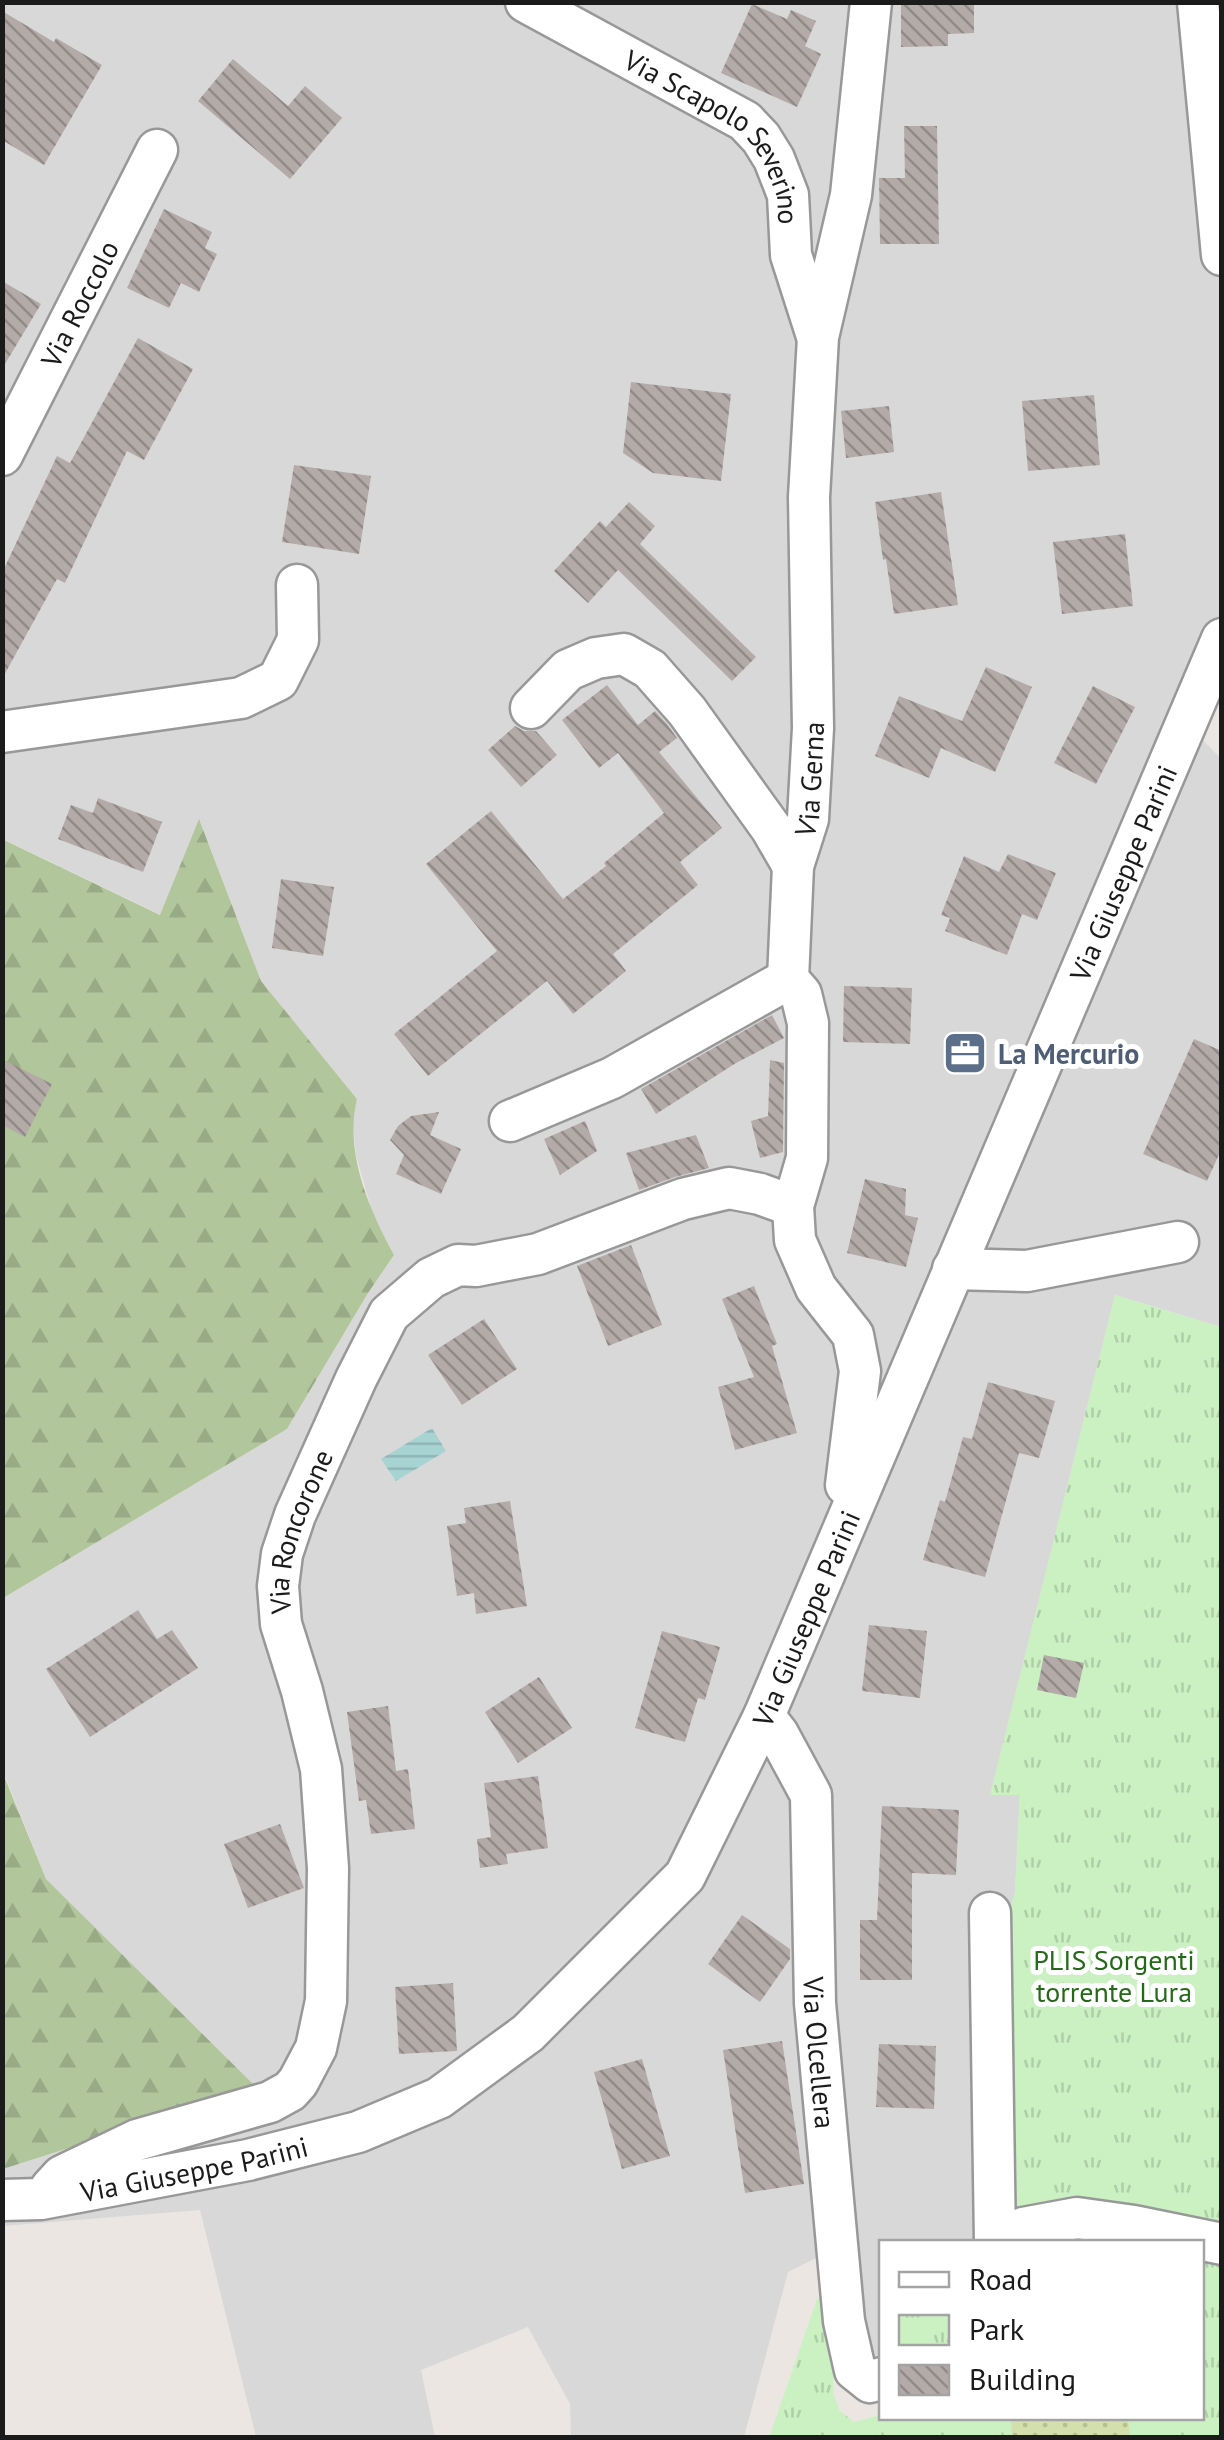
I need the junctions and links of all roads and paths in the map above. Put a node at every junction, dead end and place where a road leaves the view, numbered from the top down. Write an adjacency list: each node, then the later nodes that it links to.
1 (526, 2): 6 (street, Via Scapolo Severino)
2 (871, 2): 6 (street, Via Gerna)
3 (1198, 2): 5 (street)
4 (157, 150): 7 (street, Via Roccolo)
5 (1222, 256)
6 (818, 336): 12 (street, Via Gerna)
7 (2, 455)
8 (298, 585): 11 (street)
9 (1222, 639): 17 (street, Via Giuseppe Parini)
10 (531, 708): 12 (street)
11 (2, 732)
12 (793, 866): 13 (street, Via Gerna)
13 (788, 979): 14 (street); 15 (street, Via Gerna)
14 (510, 1121)
15 (793, 1206): 18 (street, Via Gerna); 21 (street, Via Roncorone)
16 (1178, 1242): 17 (street)
17 (953, 1268): 18 (street, Via Giuseppe Parini)
18 (840, 1533): 19 (street, Via Giuseppe Parini)
19 (764, 1716): 21 (street, Via Giuseppe Parini); 25 (street, Via Olcellera)
20 (990, 1913): 22 (street)
21 (22, 2199)
22 (995, 2240)
23 (999, 2240): 24 (street)
24 (1202, 2240)
25 (879, 2379)

